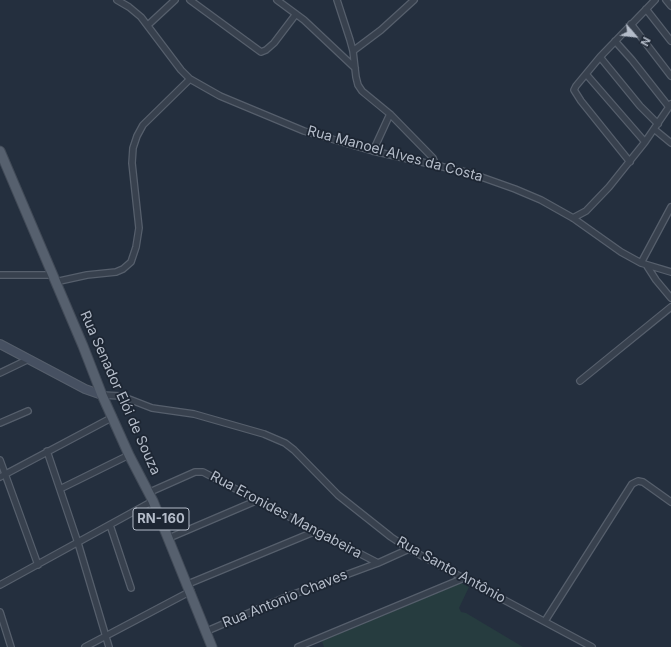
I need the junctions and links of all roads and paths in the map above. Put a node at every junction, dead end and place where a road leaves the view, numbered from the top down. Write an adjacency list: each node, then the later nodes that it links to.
1 (117, 0): 13 (street, Rua Manoel Alves da Costa)
2 (175, 0): 13 (street)
3 (190, 0): 11 (street)
4 (277, 0): 11 (street)
5 (337, 0): 16 (street)
6 (414, 0): 16 (street)
7 (655, 0): 10 (street)
8 (666, 0): 9 (street)
9 (671, 6)
10 (646, 9): 12 (street); 15 (street)
11 (296, 14): 18 (street)
12 (631, 24): 14 (street); 20 (street)
13 (148, 25): 21 (street, Rua Manoel Alves da Costa)
14 (615, 41): 17 (street); 22 (street)
15 (671, 41)
16 (353, 51): 18 (street)
17 (600, 57): 19 (street); 24 (street)
18 (355, 68): 23 (street)
19 (586, 74): 25 (street); 29 (street)
20 (671, 76)
21 (190, 79): 28 (street, Rua Manoel Alves da Costa); 36 (street)
22 (670, 105): 24 (street)
23 (390, 114): 28 (street); 30 (street)
24 (656, 126): 25 (street); 26 (street)
25 (645, 142): 29 (street)
26 (671, 143)
27 (0, 151): 36 (main road, Rua Senador Elói de Souza / RN-160)
28 (373, 151): 30 (street, Rua Manoel Alves da Costa)
29 (630, 162): 32 (street)
30 (436, 165): 32 (street, Rua Manoel Alves da Costa)
31 (671, 207): 33 (street)
32 (573, 218): 33 (street, Rua Manoel Alves da Costa)
33 (644, 264): 34 (street, Rua Manoel Alves da Costa); 37 (street)
34 (671, 272)
35 (0, 275): 36 (street)
36 (54, 278): 43 (main road, Rua Senador Elói de Souza / RN-160)
37 (671, 298)
38 (671, 307): 42 (street)
39 (0, 344): 40 (street)
40 (29, 359): 41 (street); 43 (street)
41 (0, 373)
42 (580, 381)
43 (102, 395): 45 (main road, Rua Senador Elói de Souza / RN-160); 59 (street, Rua Santo Antônio)
44 (28, 411): 46 (street)
45 (113, 417): 47 (street); 48 (main road, Rua Senador Elói de Souza / RN-160)
46 (0, 423)
47 (47, 451): 50 (street); 51 (street)
48 (129, 455): 51 (street); 52 (main road, Rua Senador Elói de Souza / RN-160)
49 (0, 460): 50 (street)
50 (2, 475): 61 (street)
51 (60, 489): 58 (street)
52 (151, 497): 53 (street, Rua Eronides Mangabeira); 55 (street, Rua Eronides Mangabeira); 57 (main road, Rua Senador Elói de Souza / RN-160)
53 (258, 500): 56 (street, Rua Eronides Mangabeira); 57 (street)
54 (671, 502): 67 (street)
55 (110, 525): 58 (street, Rua Eronides Mangabeira); 64 (street)
56 (316, 531): 60 (street, Rua Eronides Mangabeira); 65 (street)
57 (169, 538): 65 (main road, Rua Senador Elói de Souza / RN-160)
58 (78, 543): 61 (street, Rua Eronides Mangabeira); 69 (street)
59 (409, 550): 60 (street, Rua Antonio Chaves); 62 (street, Rua Santo Antônio)
60 (378, 563): 68 (street, Rua Antonio Chaves)
61 (38, 565): 63 (street, Rua Eronides Mangabeira)
62 (464, 578): 67 (street, Rua Santo Antônio); 74 (street)
63 (0, 585)
64 (131, 588)
65 (189, 588): 68 (main road, Rua Senador Elói de Souza / RN-160); 69 (street)
66 (0, 612): 70 (street)
67 (545, 621): 75 (street, Rua Santo Antônio)
68 (207, 631): 73 (main road, Rua Senador Elói de Souza / RN-160)
69 (106, 636): 71 (street); 72 (street)
70 (11, 647)
71 (85, 647)
72 (109, 647)
73 (212, 647)
74 (300, 647)
75 (592, 647)

